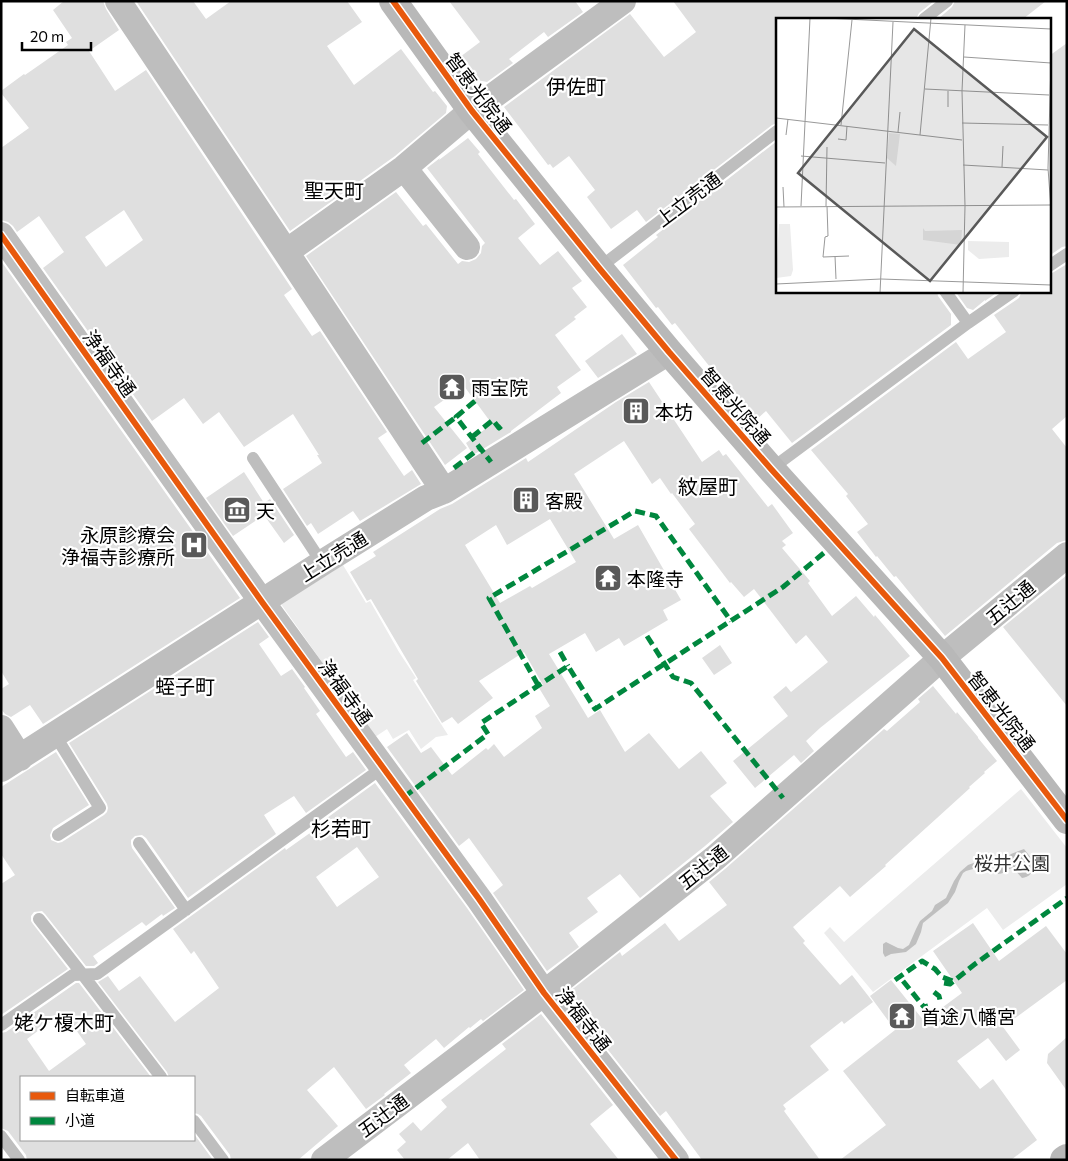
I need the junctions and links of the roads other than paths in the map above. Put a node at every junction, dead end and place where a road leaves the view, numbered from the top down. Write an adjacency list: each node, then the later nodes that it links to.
1 (118, 1): 11 (street)
2 (393, 1): 6 (street, 智恵光院通)
3 (623, 1): 6 (street)
4 (947, 1): 5 (lane)
5 (925, 18)
6 (472, 111): 8 (street); 14 (street, 智恵光院通)
7 (776, 132): 14 (lane, 上立売通)
8 (404, 168): 10 (street); 11 (street)
9 (1, 235): 24 (street, 浄福寺通)
10 (467, 247)
11 (286, 252): 21 (street)
12 (1067, 254): 13 (lane)
13 (1050, 265)
14 (599, 268): 18 (street, 智恵光院通)
15 (946, 292): 17 (lane)
16 (1013, 292): 17 (lane)
17 (968, 323): 20 (lane)
18 (669, 352): 20 (street, 智恵光院通); 21 (street, 上立売通)
19 (253, 458): 23 (lane)
20 (771, 469): 25 (street, 智恵光院通)
21 (444, 491): 23 (street, 上立売通)
22 (1067, 555): 25 (street, 五辻通)
23 (322, 563): 24 (street, 上立売通)
24 (262, 602): 27 (street, 上立売通); 29 (street, 浄福寺通)
25 (942, 658): 30 (street, 智恵光院通); 36 (street, 五辻通)
26 (1, 728): 28 (street)
27 (55, 735): 28 (street, 上立売通); 31 (lane)
28 (10, 764)
29 (382, 768): 33 (lane); 36 (street, 浄福寺通)
30 (1067, 820)
31 (58, 835)
32 (139, 843): 33 (lane)
33 (186, 910): 35 (lane)
34 (39, 919): 35 (lane)
35 (83, 975): 37 (lane); 38 (lane)
36 (544, 992): 43 (street, 五辻通); 44 (street, 浄福寺通)
37 (1, 1025)
38 (160, 1076)
39 (195, 1122): 42 (lane)
40 (1, 1136): 41 (lane)
41 (19, 1160)
42 (223, 1160)
43 (324, 1160)
44 (676, 1160)

